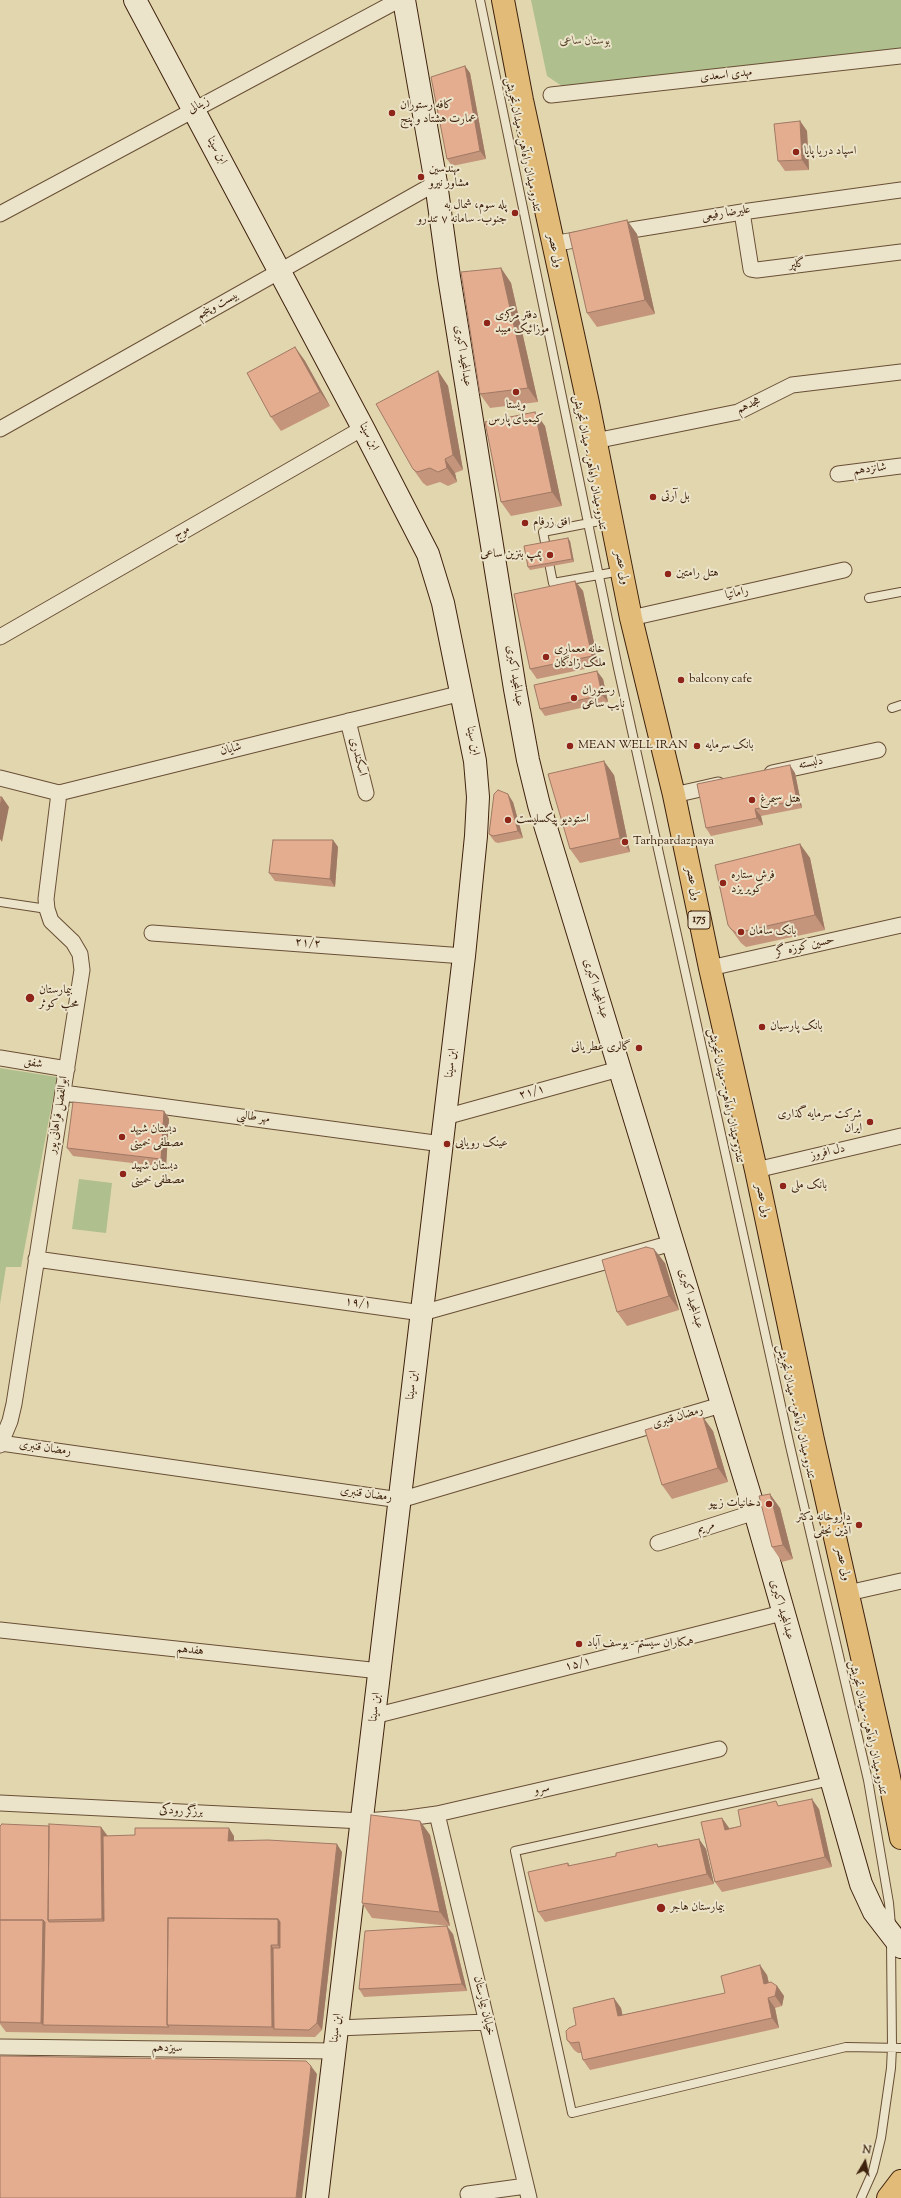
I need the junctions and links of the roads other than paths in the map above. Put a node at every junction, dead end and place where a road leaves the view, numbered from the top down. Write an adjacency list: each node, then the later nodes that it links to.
1 (135, 0): 8 (street, ابن سینا)
2 (399, 0): 8 (street, زینالی)
3 (404, 0): 9 (street, عبدالمجید اکبری)
4 (480, 0): 23 (lane, تندرو میدان راه‌آهن - میدان تجریش)
5 (503, 0): 13 (main road, ولی عصر / 175)
6 (901, 56): 7 (street, مهدی اسعدی)
7 (552, 95)
8 (193, 109): 12 (street, زینالی); 15 (street, ابن سینا)
9 (436, 183): 15 (street, بیست وپنجم); 50 (street, عبدالمجید اکبری)
10 (901, 190): 11 (street, علیرضا رفیعی)
11 (742, 212): 13 (street, علیرضا رفیعی); 14 (street, گلپر)
12 (0, 214)
13 (552, 244): 19 (main road, ولی عصر / 175)
14 (901, 252)
15 (280, 271): 17 (street, ابن سینا); 18 (street, بیست وپنجم)
16 (901, 372): 19 (street, هجدهم)
17 (364, 428): 30 (street, موج); 31 (street, ابن سینا)
18 (0, 429)
19 (595, 441): 22 (main road, ولی عصر / 175)
20 (901, 466): 21 (street, شانزدهم)
21 (838, 474)
22 (611, 519): 23 (lane); 25 (main road, ولی عصر / 175)
23 (589, 522): 26 (lane, تندرو میدان راه‌آهن - میدان تجریش); 26 (lane)
24 (844, 570): 29 (street, راماتیا)
25 (621, 571): 26 (lane); 29 (main road, ولی عصر / 175)
26 (599, 575): 77 (lane, تندرو میدان راه‌آهن - میدان تجریش)
27 (901, 592): 28 (lane)
28 (869, 598)
29 (631, 618): 41 (main road, ولی عصر / 175)
30 (0, 637)
31 (462, 693): 34 (street, شایان); 46 (street, ابن سینا)
32 (901, 705): 33 (lane)
33 (892, 708)
34 (348, 721): 39 (street, شایان); 40 (street, اسکندری)
35 (878, 750): 36 (street, دلبسته)
36 (757, 776)
37 (0, 778): 39 (street, شایان)
38 (734, 781): 41 (street)
39 (59, 793): 43 (street, ابوالفضل فراهانی پور)
40 (366, 793)
41 (674, 795): 47 (main road, ولی عصر / 175)
42 (0, 902): 43 (lane)
43 (47, 909): 49 (street, ابوالفضل فراهانی پور)
44 (901, 925): 47 (street, حسین کوزه گر)
45 (152, 933): 46 (street, ۲۱/۲)
46 (464, 956): 52 (street, ابن سینا)
47 (710, 968): 55 (main road, ولی عصر / 175)
48 (0, 1058): 49 (street, شفق)
49 (67, 1069): 51 (street, ابوالفضل فراهانی پور)
50 (619, 1069): 52 (street, ۲۱/۱); 56 (street, عبدالمجید اکبری)
51 (63, 1093): 54 (street, مهر طالبی); 57 (street, ابوالفضل فراهانی پور)
52 (445, 1117): 54 (street, ابن سینا)
53 (901, 1136): 55 (street, دل افروز)
54 (442, 1144): 58 (street, ابن سینا)
55 (756, 1170): 65 (main road, ولی عصر / 175)
56 (672, 1243): 58 (street, ۱۹/۱); 59 (street, عبدالمجید اکبری)
57 (36, 1259): 58 (street, ۱۹/۱); 60 (street, ابوالفضل فراهانی پور)
58 (422, 1313): 61 (street, ابن سینا)
59 (721, 1405): 61 (street, رمضان قنبری); 62 (street, عبدالمجید اکبری)
60 (0, 1444): 61 (street, رمضان قنبری)
61 (400, 1500): 68 (street, ابن سینا)
62 (754, 1512): 63 (street, مریم); 66 (street, عبدالمجید اکبری)
63 (658, 1543)
64 (901, 1581): 65 (street)
65 (848, 1593): 71 (main road, ولی عصر / 175)
66 (782, 1613): 69 (street, ۱۵/۱); 72 (street, عبدالمجید اکبری)
67 (0, 1630): 68 (street, هفدهم)
68 (380, 1671): 69 (street, ابن سینا)
69 (374, 1716): 75 (street, ابن سینا)
70 (719, 1749): 74 (street, سرو)
71 (895, 1774): 76 (main road, ولی عصر / 175)
72 (830, 1781): 77 (street, عبدالمجید اکبری); 81 (lane)
73 (0, 1803): 75 (street, برزگر رودکی)
74 (437, 1814): 75 (street, سرو); 78 (street, خیابان بیمارستان)
75 (363, 1821): 79 (street, ابن سینا)
76 (901, 1838)
77 (896, 1941): 87 (lane, تندرو میدان راه‌آهن - میدان تجریش)
78 (487, 2022): 79 (street); 84 (street, خیابان بیمارستان)
79 (337, 2028): 82 (street, ابن سینا)
80 (0, 2047): 82 (street, سیزدهم)
81 (901, 2048)
82 (335, 2051): 86 (street, ابن سینا)
83 (901, 2181): 88 (main road)
84 (527, 2192): 85 (street)
85 (468, 2194)
86 (317, 2198)
87 (861, 2198)
88 (888, 2198)

